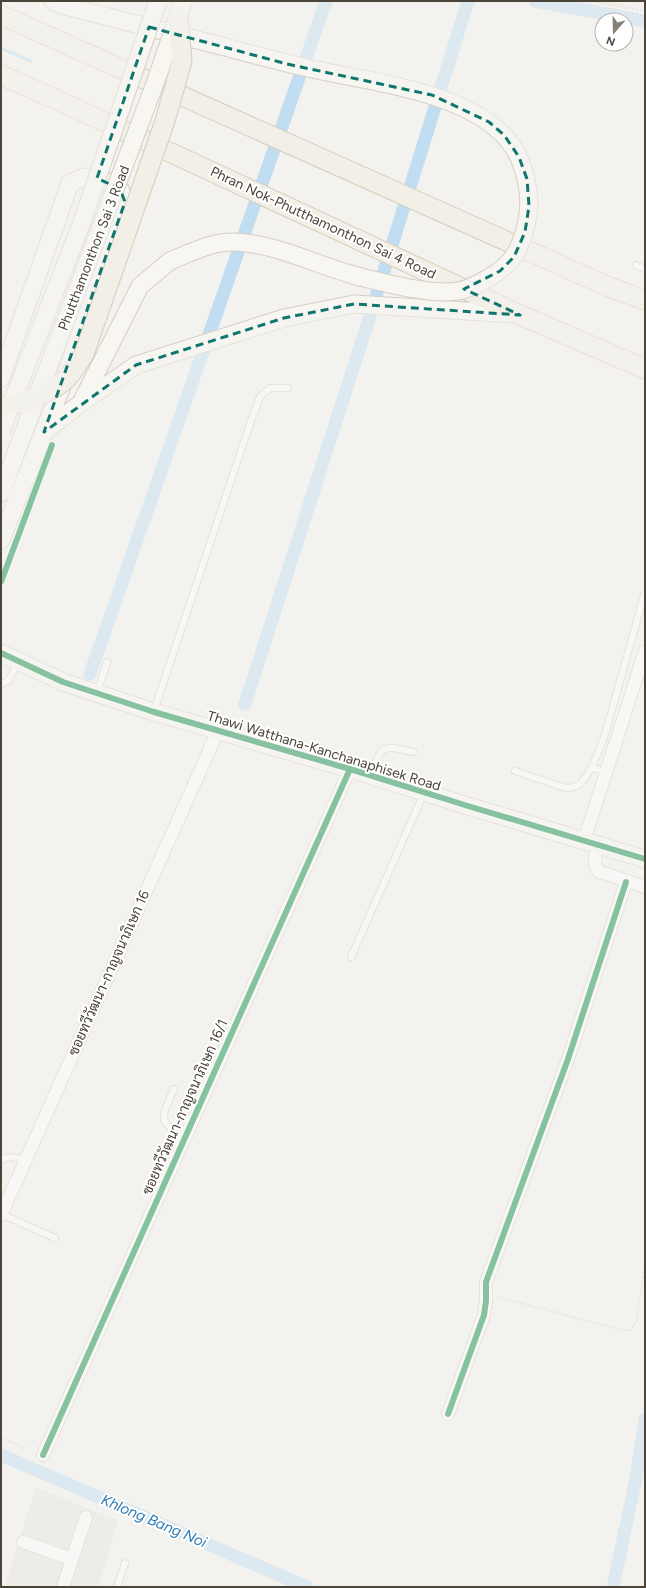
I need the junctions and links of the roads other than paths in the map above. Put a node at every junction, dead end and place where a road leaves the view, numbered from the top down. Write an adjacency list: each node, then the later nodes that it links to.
1 (53, 1): 13 (main road, bridge)
2 (158, 1): 15 (main road, Phutthamonthon Sai 3 Road, bridge)
3 (180, 8): 14 (main road, bridge); 17 (main road, Phutthamonthon Sai 3 Road, bridge)
4 (1, 15): 8 (main road)
5 (1, 75): 9 (main road, Phran Nok-Phutthamonthon Sai 4 Road)
6 (636, 265): 7 (lane)
7 (645, 269)
8 (645, 300)
9 (520, 314): 10 (main road, Phran Nok-Phutthamonthon Sai 4 Road); 13 (main road)
10 (645, 369)
11 (1, 378): 16 (main road)
12 (288, 388): 26 (lane)
13 (81, 403): 16 (main road)
14 (1, 406)
15 (1, 431)
16 (44, 432): 18 (main road)
17 (1, 493)
18 (1, 540)
19 (645, 592): 29 (lane)
20 (645, 651): 32 (street)
21 (1, 653): 22 (main road, Thawi Watthana-Kanchanaphisek Road)
22 (20, 661): 24 (lane); 25 (main road, Thawi Watthana-Kanchanaphisek Road)
23 (107, 662): 25 (lane)
24 (1, 684)
25 (97, 693): 26 (main road, Thawi Watthana-Kanchanaphisek Road)
26 (154, 712): 27 (main road, Thawi Watthana-Kanchanaphisek Road)
27 (218, 731): 30 (main road, Thawi Watthana-Kanchanaphisek Road); 43 (street, ซอยทวีวัฒนา-กาญจนาภิเษก 16)
28 (413, 752): 33 (lane)
29 (592, 767): 31 (lane); 32 (lane)
30 (350, 769): 33 (main road, Thawi Watthana-Kanchanaphisek Road); 41 (street, ซอยทวีวัฒนา-กาญจนาภิเษก 16/1)
31 (515, 771)
32 (606, 772): 35 (street)
33 (372, 776): 34 (main road, Thawi Watthana-Kanchanaphisek Road)
34 (424, 793): 35 (main road, Thawi Watthana-Kanchanaphisek Road); 39 (lane)
35 (590, 843): 36 (main road, Thawi Watthana-Kanchanaphisek Road); 37 (street)
36 (645, 859)
37 (626, 882): 38 (street); 46 (street)
38 (645, 887)
39 (351, 957)
40 (174, 1089): 41 (lane)
41 (184, 1137): 47 (street, ซอยทวีวัฒนา-กาญจนาภิเษก 16/1)
42 (1, 1160): 43 (lane)
43 (25, 1160): 44 (street, ซอยทวีวัฒนา-กาญจนาภิเษก 16)
44 (1, 1215): 45 (lane)
45 (55, 1238)
46 (448, 1414)
47 (43, 1454)
48 (86, 1517): 50 (street)
49 (23, 1542): 50 (street)
50 (72, 1559): 52 (street)
51 (125, 1562): 53 (lane)
52 (64, 1587)
53 (117, 1587)

